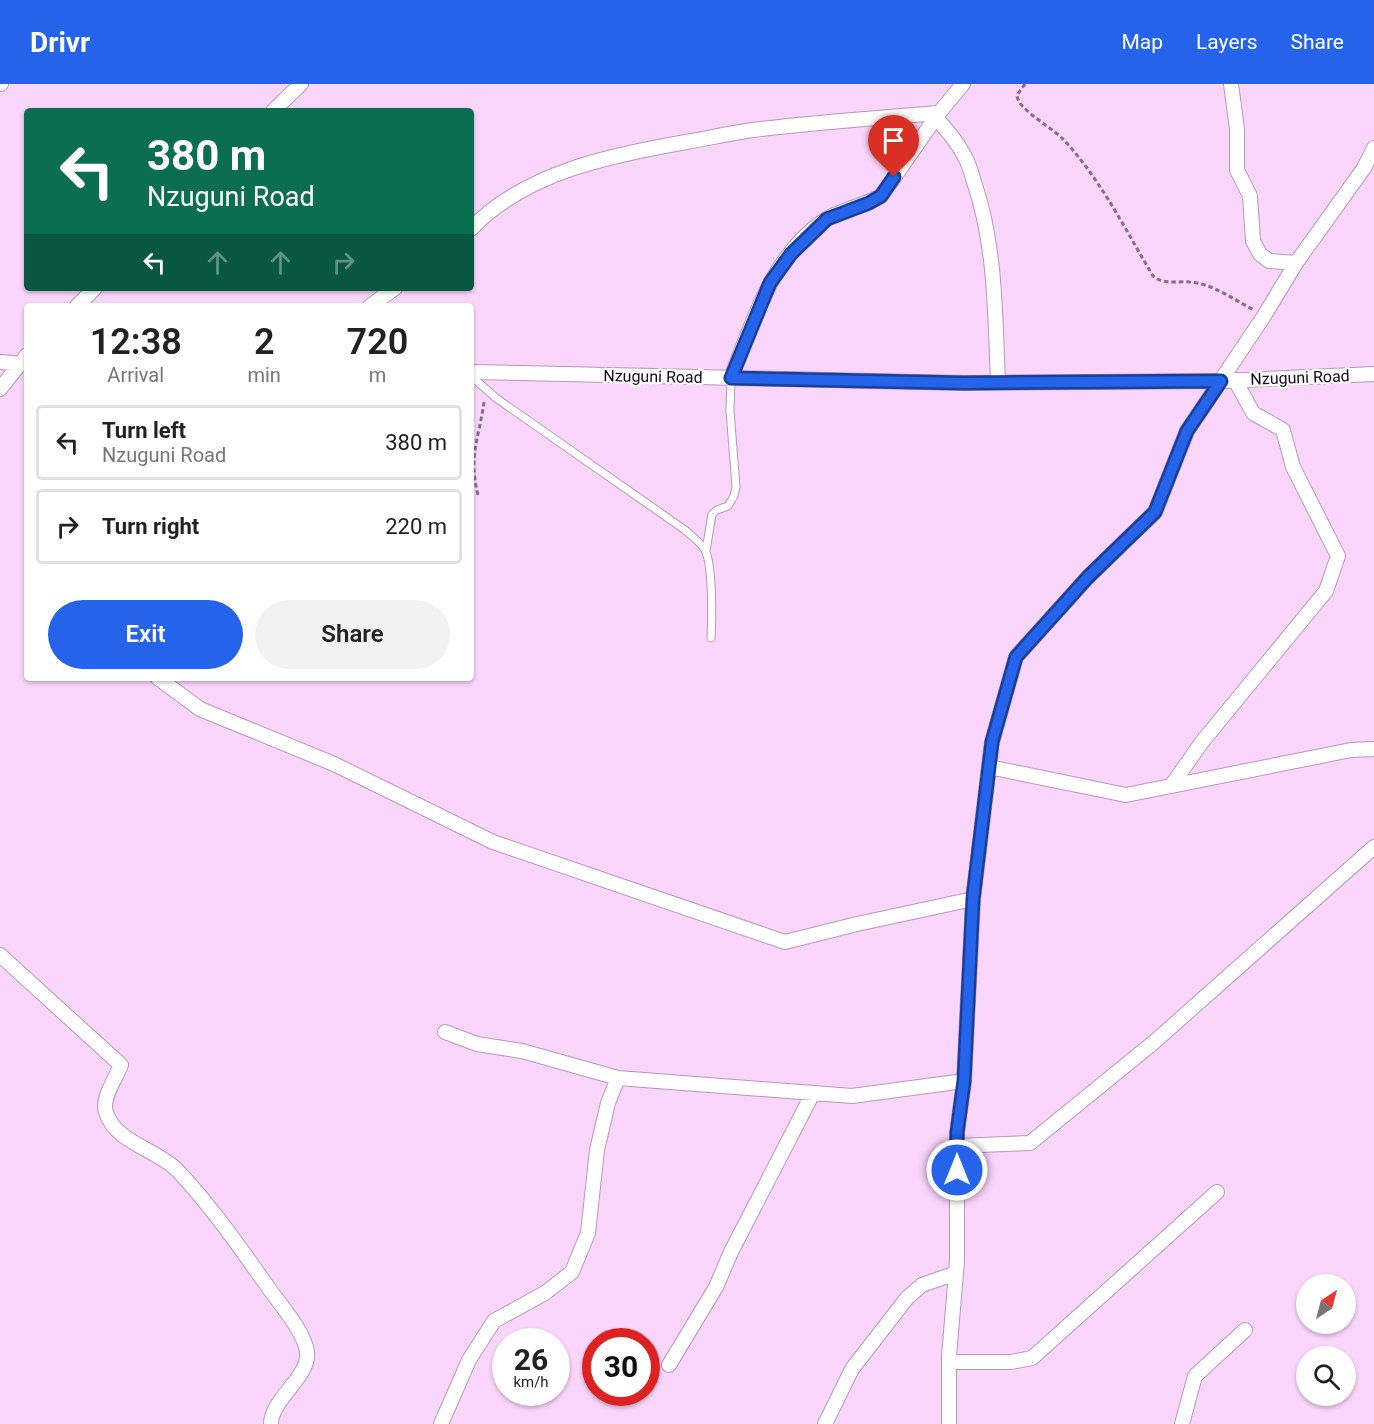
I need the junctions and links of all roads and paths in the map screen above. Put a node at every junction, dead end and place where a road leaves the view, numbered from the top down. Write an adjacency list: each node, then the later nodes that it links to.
1 (300, 84): 5 (street)
2 (963, 84): 6 (street)
3 (1025, 84): 14 (path)
4 (1231, 84): 9 (street)
5 (276, 108)
6 (937, 116): 8 (street); 20 (street); 22 (street)
7 (1374, 148): 9 (street)
8 (474, 227)
9 (1296, 263): 14 (street)
10 (92, 291): 12 (street)
11 (391, 291): 13 (street)
12 (80, 303)
13 (374, 303)
14 (1264, 316): 21 (street)
15 (24, 361): 16 (street); 24 (street)
16 (0, 362)
17 (474, 374): 20 (street, Nzuguni Road)
18 (1374, 374): 21 (street, Nzuguni Road)
19 (474, 377): 23 (lane)
20 (731, 378): 22 (street, Nzuguni Road); 28 (lane)
21 (1228, 380): 22 (street, Nzuguni Road); 32 (street); 33 (street)
22 (998, 382)
23 (485, 388): 25 (path); 28 (lane)
24 (0, 389)
25 (474, 454)
26 (474, 481): 27 (path)
27 (478, 495)
28 (706, 551): 29 (lane)
29 (711, 638)
30 (162, 681): 35 (street)
31 (1374, 749): 33 (street)
32 (989, 767): 33 (street); 35 (street)
33 (1171, 786)
34 (1374, 847): 41 (street)
35 (973, 899): 39 (street)
36 (0, 955): 47 (street)
37 (445, 1032): 38 (street)
38 (618, 1078): 40 (street); 48 (street)
39 (964, 1081): 40 (street); 41 (street)
40 (813, 1093): 46 (street)
41 (957, 1146): 43 (street)
42 (1217, 1192): 45 (street)
43 (956, 1273): 45 (street); 49 (street)
44 (1245, 1329): 51 (street)
45 (949, 1362): 50 (street)
46 (669, 1365)
47 (271, 1424)
48 (441, 1424)
49 (825, 1424)
50 (949, 1424)
51 (1182, 1424)

